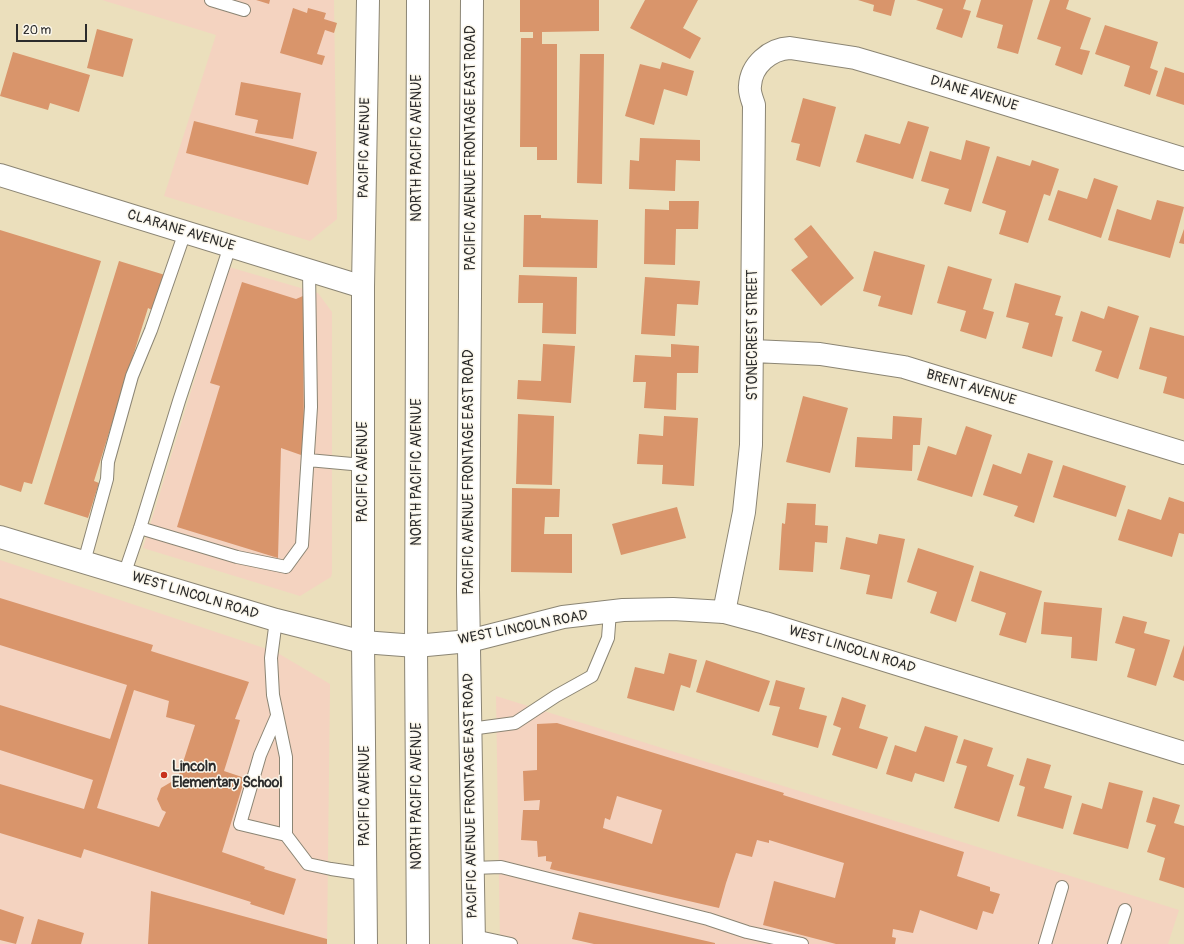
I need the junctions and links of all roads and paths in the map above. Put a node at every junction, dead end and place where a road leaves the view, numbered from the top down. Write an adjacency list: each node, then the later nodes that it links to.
1 (211, 0): 5 (lane)
2 (368, 0): 12 (street, PACIFIC AVENUE)
3 (418, 0): 26 (street, NORTH PACIFIC AVENUE)
4 (472, 0): 24 (street, PACIFIC AVENUE FRONTAGE EAST ROAD)
5 (244, 10)
6 (762, 60): 7 (street, DIANE AVENUE); 13 (street, STONECREST STREET)
7 (1184, 159)
8 (0, 175): 9 (street, CLARANE AVENUE)
9 (185, 232): 10 (street, CLARANE AVENUE); 19 (lane)
10 (230, 246): 11 (street, CLARANE AVENUE); 17 (lane)
11 (309, 270): 12 (street, CLARANE AVENUE); 15 (lane)
12 (363, 287): 16 (street, PACIFIC AVENUE)
13 (753, 351): 14 (street, BRENT AVENUE); 22 (street, STONECREST STREET)
14 (1184, 453)
15 (308, 460): 16 (lane); 17 (lane)
16 (363, 465): 25 (street, PACIFIC AVENUE)
17 (140, 528): 20 (lane)
18 (0, 537): 19 (street, WEST LINCOLN ROAD)
19 (84, 562): 20 (street, WEST LINCOLN ROAD)
20 (124, 575): 23 (street, WEST LINCOLN ROAD)
21 (610, 612): 22 (street, WEST LINCOLN ROAD); 24 (street, WEST LINCOLN ROAD); 28 (lane)
22 (724, 612): 29 (street, WEST LINCOLN ROAD)
23 (276, 620): 25 (street, WEST LINCOLN ROAD); 27 (lane)
24 (469, 641): 26 (street, WEST LINCOLN ROAD); 28 (street, PACIFIC AVENUE FRONTAGE EAST ROAD)
25 (363, 642): 26 (street, WEST LINCOLN ROAD); 32 (street, PACIFIC AVENUE)
26 (416, 646): 37 (street, NORTH PACIFIC AVENUE)
27 (277, 716): 30 (lane); 30 (lane)
28 (470, 728): 31 (street, PACIFIC AVENUE FRONTAGE EAST ROAD)
29 (1184, 753)
30 (286, 835): 32 (lane)
31 (473, 868): 35 (street, PACIFIC AVENUE FRONTAGE EAST ROAD); 39 (lane)
32 (365, 874): 36 (street, PACIFIC AVENUE)
33 (1062, 887): 40 (lane)
34 (1125, 910): 41 (lane)
35 (474, 940): 38 (lane)
36 (366, 944)
37 (418, 944)
38 (511, 944)
39 (802, 944)
40 (1045, 944)
41 (1114, 944)

